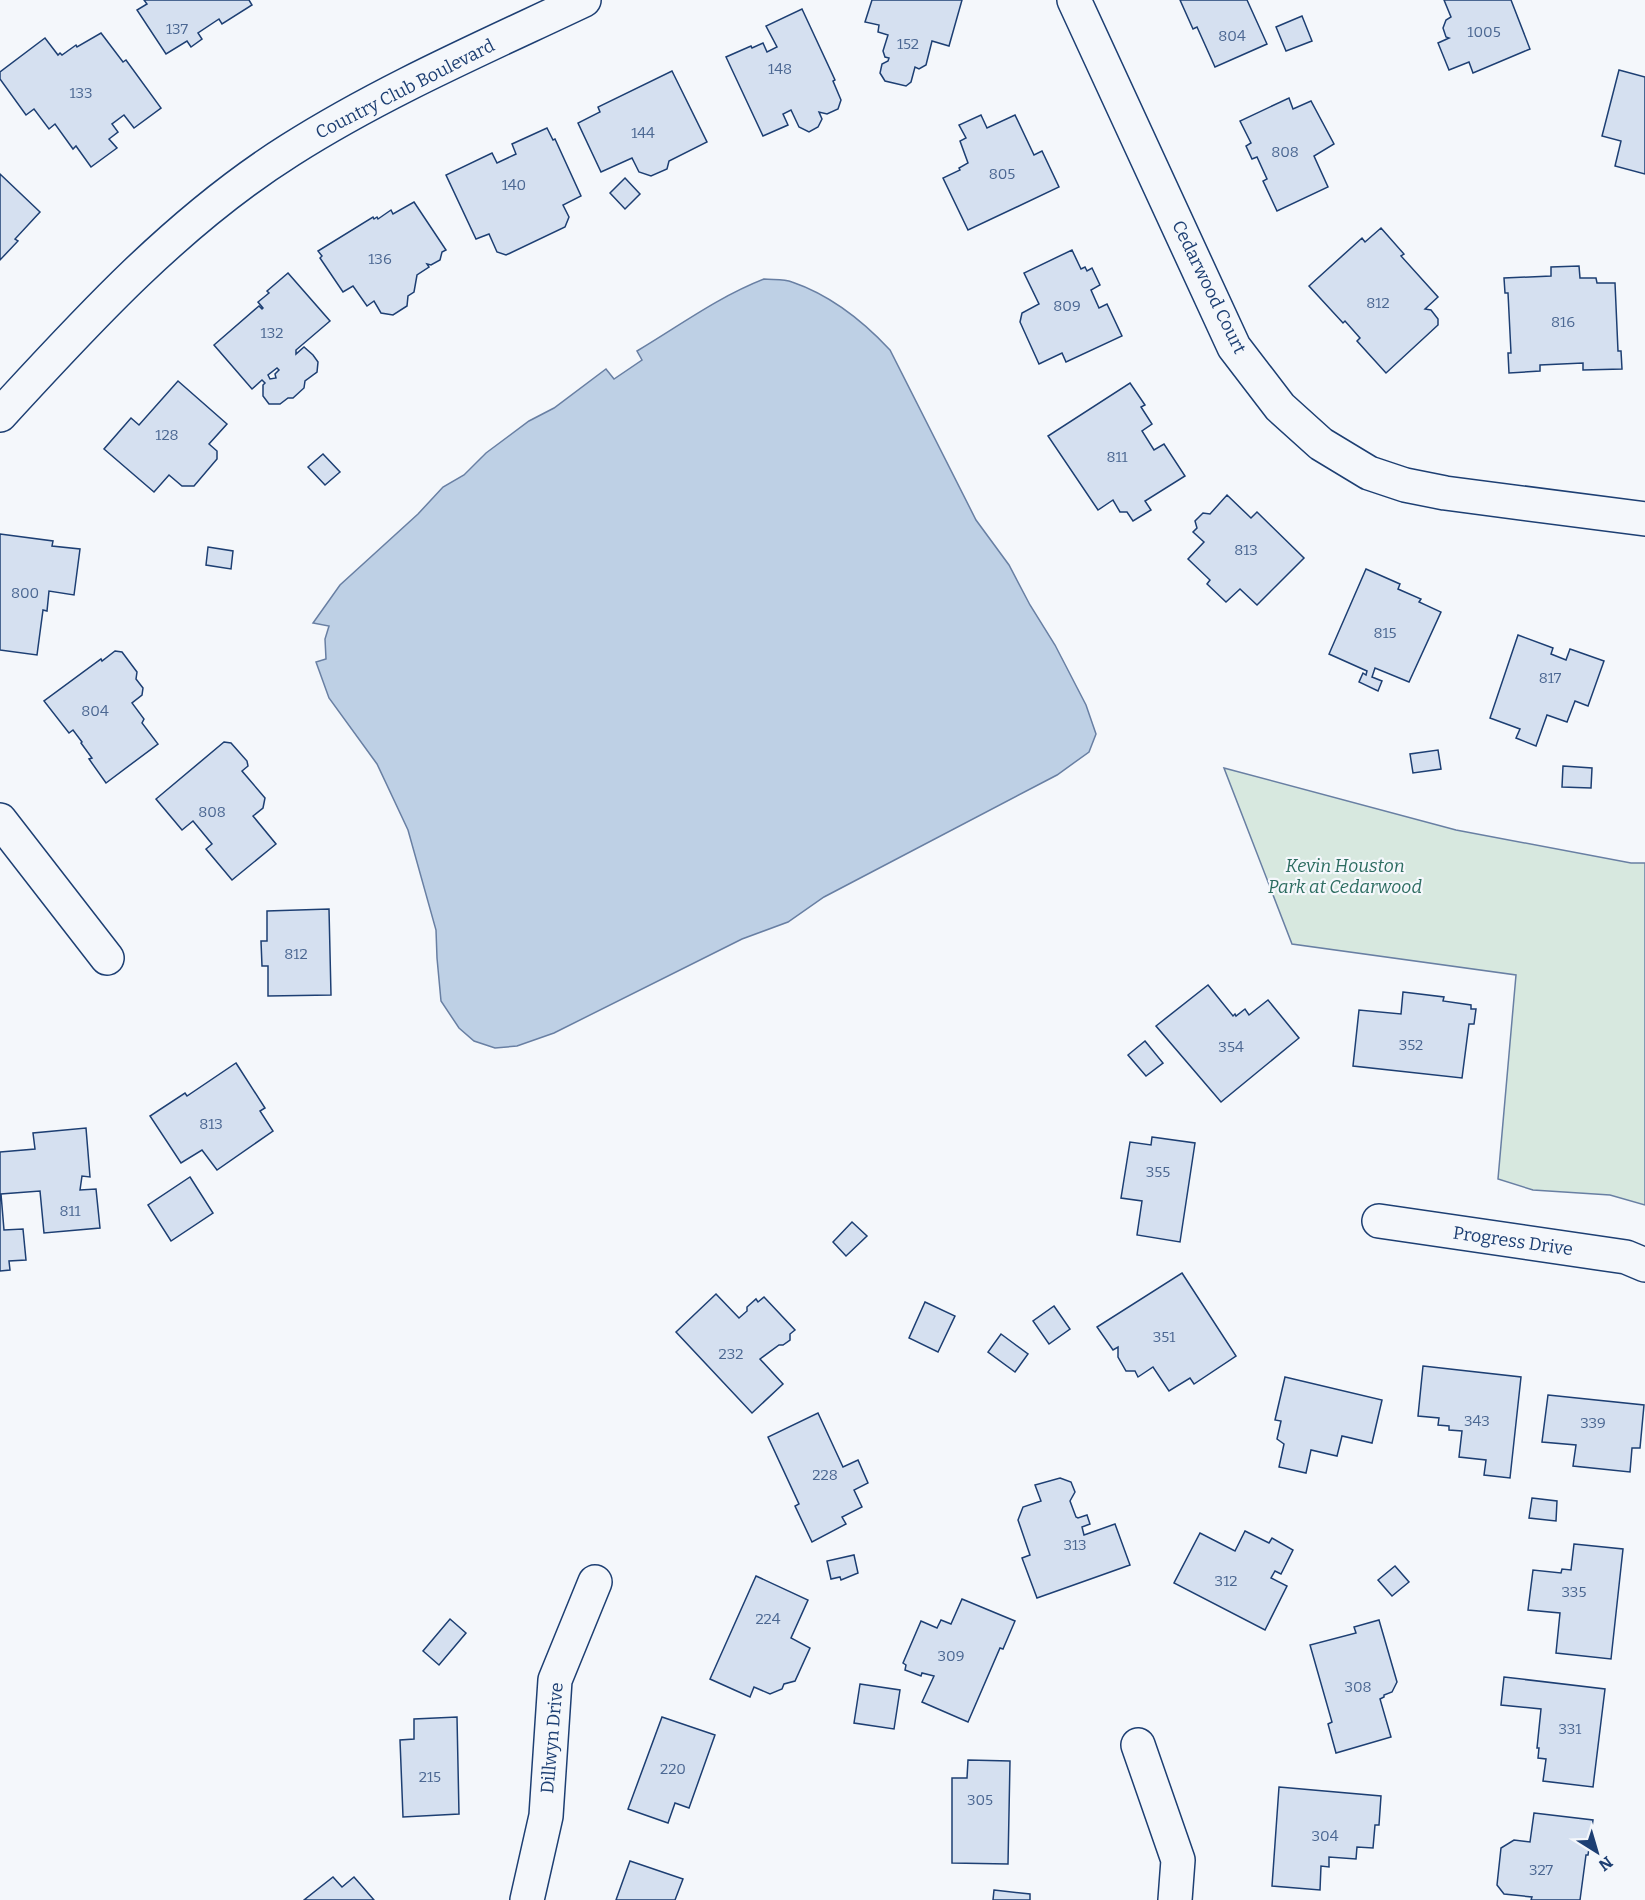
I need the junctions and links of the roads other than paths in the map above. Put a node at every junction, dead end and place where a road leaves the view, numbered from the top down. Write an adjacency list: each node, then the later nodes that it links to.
1 (584, 0): 3 (street, Country Club Boulevard)
2 (1074, 0): 4 (street, Cedarwood Court)
3 (0, 415)
4 (1645, 519)
5 (0, 820): 6 (street)
6 (107, 958)
7 (1379, 1221): 8 (street, Progress Drive)
8 (1645, 1265)
9 (595, 1582): 11 (street, Dillwyn Drive)
10 (1138, 1745): 12 (street)
11 (527, 1900)
12 (1175, 1900)

